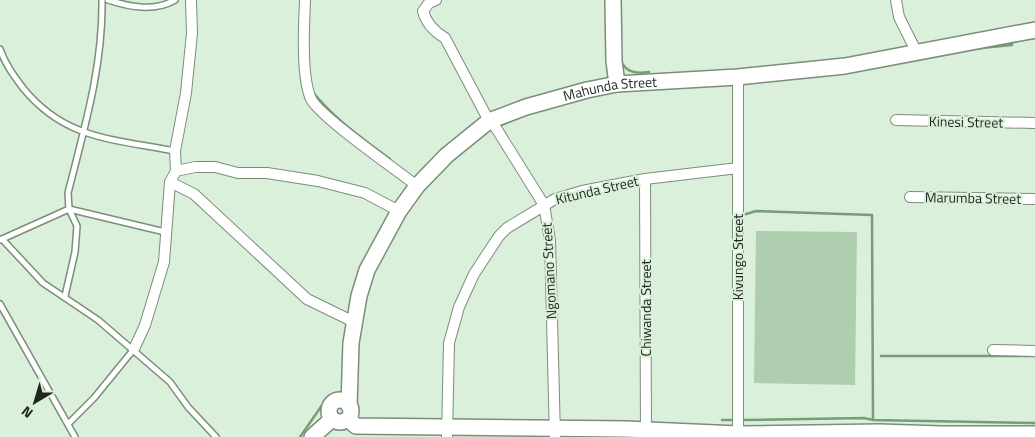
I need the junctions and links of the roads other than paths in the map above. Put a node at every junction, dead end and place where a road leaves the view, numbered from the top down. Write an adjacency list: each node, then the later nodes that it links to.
1 (102, 0): 17 (lane)
2 (108, 0): 3 (lane)
3 (175, 0)
4 (191, 0): 18 (street)
5 (305, 0): 23 (street)
6 (436, 0): 15 (street, Ngomano Street)
7 (614, 0): 13 (street)
8 (896, 0): 11 (street)
9 (1035, 30): 11 (street, Mahunda Street)
10 (0, 49): 17 (lane)
11 (916, 51): 12 (street, Mahunda Street)
12 (738, 77): 13 (street, Mahunda Street); 19 (street, Kivungo Street)
13 (617, 84): 15 (street, Mahunda Street)
14 (896, 120): 16 (street, Kinesi Street)
15 (489, 121): 23 (street, Mahunda Street); 26 (street, Ngomano Street)
16 (1035, 124)
17 (82, 134): 18 (lane); 27 (lane)
18 (175, 151): 20 (street)
19 (738, 168): 21 (street, Kitunda Street); 44 (street, Kivungo Street)
20 (176, 171): 22 (street); 28 (street)
21 (645, 179): 26 (street, Kitunda Street); 42 (street, Chiwanda Street)
22 (170, 182): 29 (street); 33 (street)
23 (417, 186): 28 (street, Mahunda Street)
24 (910, 197): 25 (street, Marumba Street)
25 (1035, 199)
26 (544, 205): 40 (street, Kitunda Street); 41 (street, Ngomano Street)
27 (69, 209): 29 (lane); 30 (lane); 31 (lane)
28 (400, 211): 33 (street, Mahunda Street)
29 (166, 232): 34 (street)
30 (1, 240): 31 (lane)
31 (65, 296): 34 (lane)
32 (0, 304): 39 (lane)
33 (354, 322): 37 (street, Mahunda Street)
34 (134, 350): 39 (lane); 47 (lane)
35 (993, 350): 36 (street)
36 (1035, 351)
37 (349, 377): 38 (street, Mahunda Street); 38 (street)
38 (346, 422): 40 (street); 48 (street)
39 (68, 424): 46 (lane)
40 (447, 432): 41 (street)
41 (555, 432): 42 (street)
42 (646, 434): 44 (street)
43 (1035, 434): 45 (street)
44 (738, 436): 45 (street)
45 (941, 436)
46 (75, 437)
47 (216, 437)
48 (312, 437)

